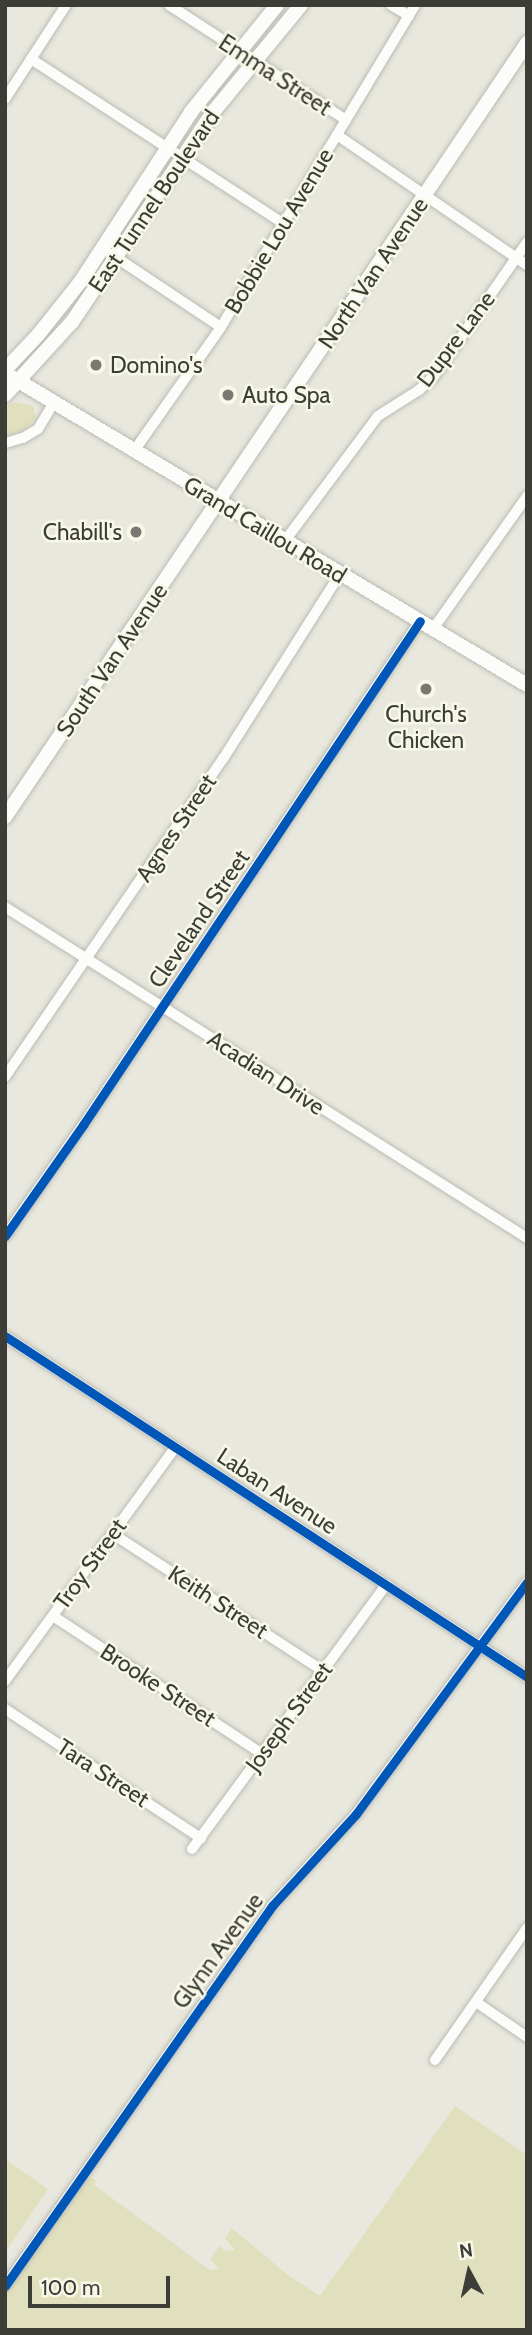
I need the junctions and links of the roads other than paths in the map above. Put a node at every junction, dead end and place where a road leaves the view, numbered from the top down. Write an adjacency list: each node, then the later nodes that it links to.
1 (66, 5): 10 (street)
2 (169, 5): 9 (street, Emma Street)
3 (277, 5): 9 (main road, East Tunnel Boulevard)
4 (301, 5): 11 (main road, East Tunnel Boulevard)
5 (391, 5): 7 (street)
6 (415, 5): 7 (street, Bobbie Lou Avenue)
7 (408, 16): 13 (street, Bobbie Lou Avenue)
8 (527, 43): 17 (main road, North Van Avenue)
9 (238, 51): 11 (street, Emma Street); 15 (main road, East Tunnel Boulevard)
10 (31, 59): 12 (street); 15 (street)
11 (253, 60): 13 (street, Emma Street); 16 (main road, East Tunnel Boulevard)
12 (5, 99)
13 (346, 120): 14 (street, Bobbie Lou Avenue)
14 (337, 135): 17 (street); 18 (street, Bobbie Lou Avenue)
15 (167, 148): 16 (street); 20 (main road, East Tunnel Boulevard)
16 (183, 158): 18 (street); 21 (main road, East Tunnel Boulevard)
17 (426, 196): 22 (street); 32 (main road, North Van Avenue)
18 (284, 224): 24 (street, Bobbie Lou Avenue)
19 (527, 242): 22 (street, Dupre Lane)
20 (102, 248): 21 (street); 25 (main road, East Tunnel Boulevard)
21 (117, 258): 24 (street); 26 (main road, East Tunnel Boulevard)
22 (516, 258): 23 (street); 33 (street, Dupre Lane)
23 (527, 265)
24 (221, 327): 30 (street, Bobbie Lou Avenue)
25 (5, 371): 26 (main road, Grand Caillou Road)
26 (21, 382): 27 (main road, East Tunnel Boulevard); 28 (main road, Grand Caillou Road)
27 (5, 395)
28 (54, 402): 29 (street); 30 (main road, Grand Caillou Road)
29 (5, 443)
30 (134, 451): 32 (main road, Grand Caillou Road)
31 (527, 496): 36 (street)
32 (217, 502): 33 (main road, Grand Caillou Road); 38 (main road, South Van Avenue)
33 (284, 542): 34 (main road, Grand Caillou Road)
34 (340, 574): 35 (main road, Grand Caillou Road); 40 (street, Agnes Street)
35 (420, 621): 36 (main road, Grand Caillou Road); 41 (street, Cleveland Street)
36 (433, 629): 37 (main road, Grand Caillou Road)
37 (527, 685)
38 (5, 817)
39 (5, 907): 40 (street, Acadian Drive)
40 (87, 959): 41 (street, Acadian Drive); 42 (street, Agnes Street)
41 (163, 1007): 43 (street, Cleveland Street); 44 (street, Acadian Drive)
42 (5, 1077)
43 (5, 1236)
44 (527, 1238)
45 (5, 1336): 46 (street, Laban Avenue)
46 (176, 1447): 47 (street, Troy Street); 49 (street, Laban Avenue)
47 (113, 1534): 50 (street, Troy Street); 52 (street, Keith Street)
48 (527, 1583): 51 (street, Glynn Avenue)
49 (386, 1585): 51 (street, Laban Avenue); 52 (street, Joseph Street)
50 (53, 1616): 54 (street, Troy Street); 56 (street, Brooke Street)
51 (480, 1646): 53 (street, Laban Avenue); 63 (street, Glynn Avenue)
52 (323, 1671): 56 (street, Joseph Street)
53 (527, 1677)
54 (5, 1681)
55 (5, 1709): 57 (street, Tara Street)
56 (262, 1754): 57 (street, Joseph Street)
57 (201, 1838): 58 (street, Joseph Street)
58 (192, 1849)
59 (527, 1928): 60 (street)
60 (476, 2002): 61 (street); 62 (street)
61 (527, 2037)
62 (435, 2060)
63 (5, 2286)

